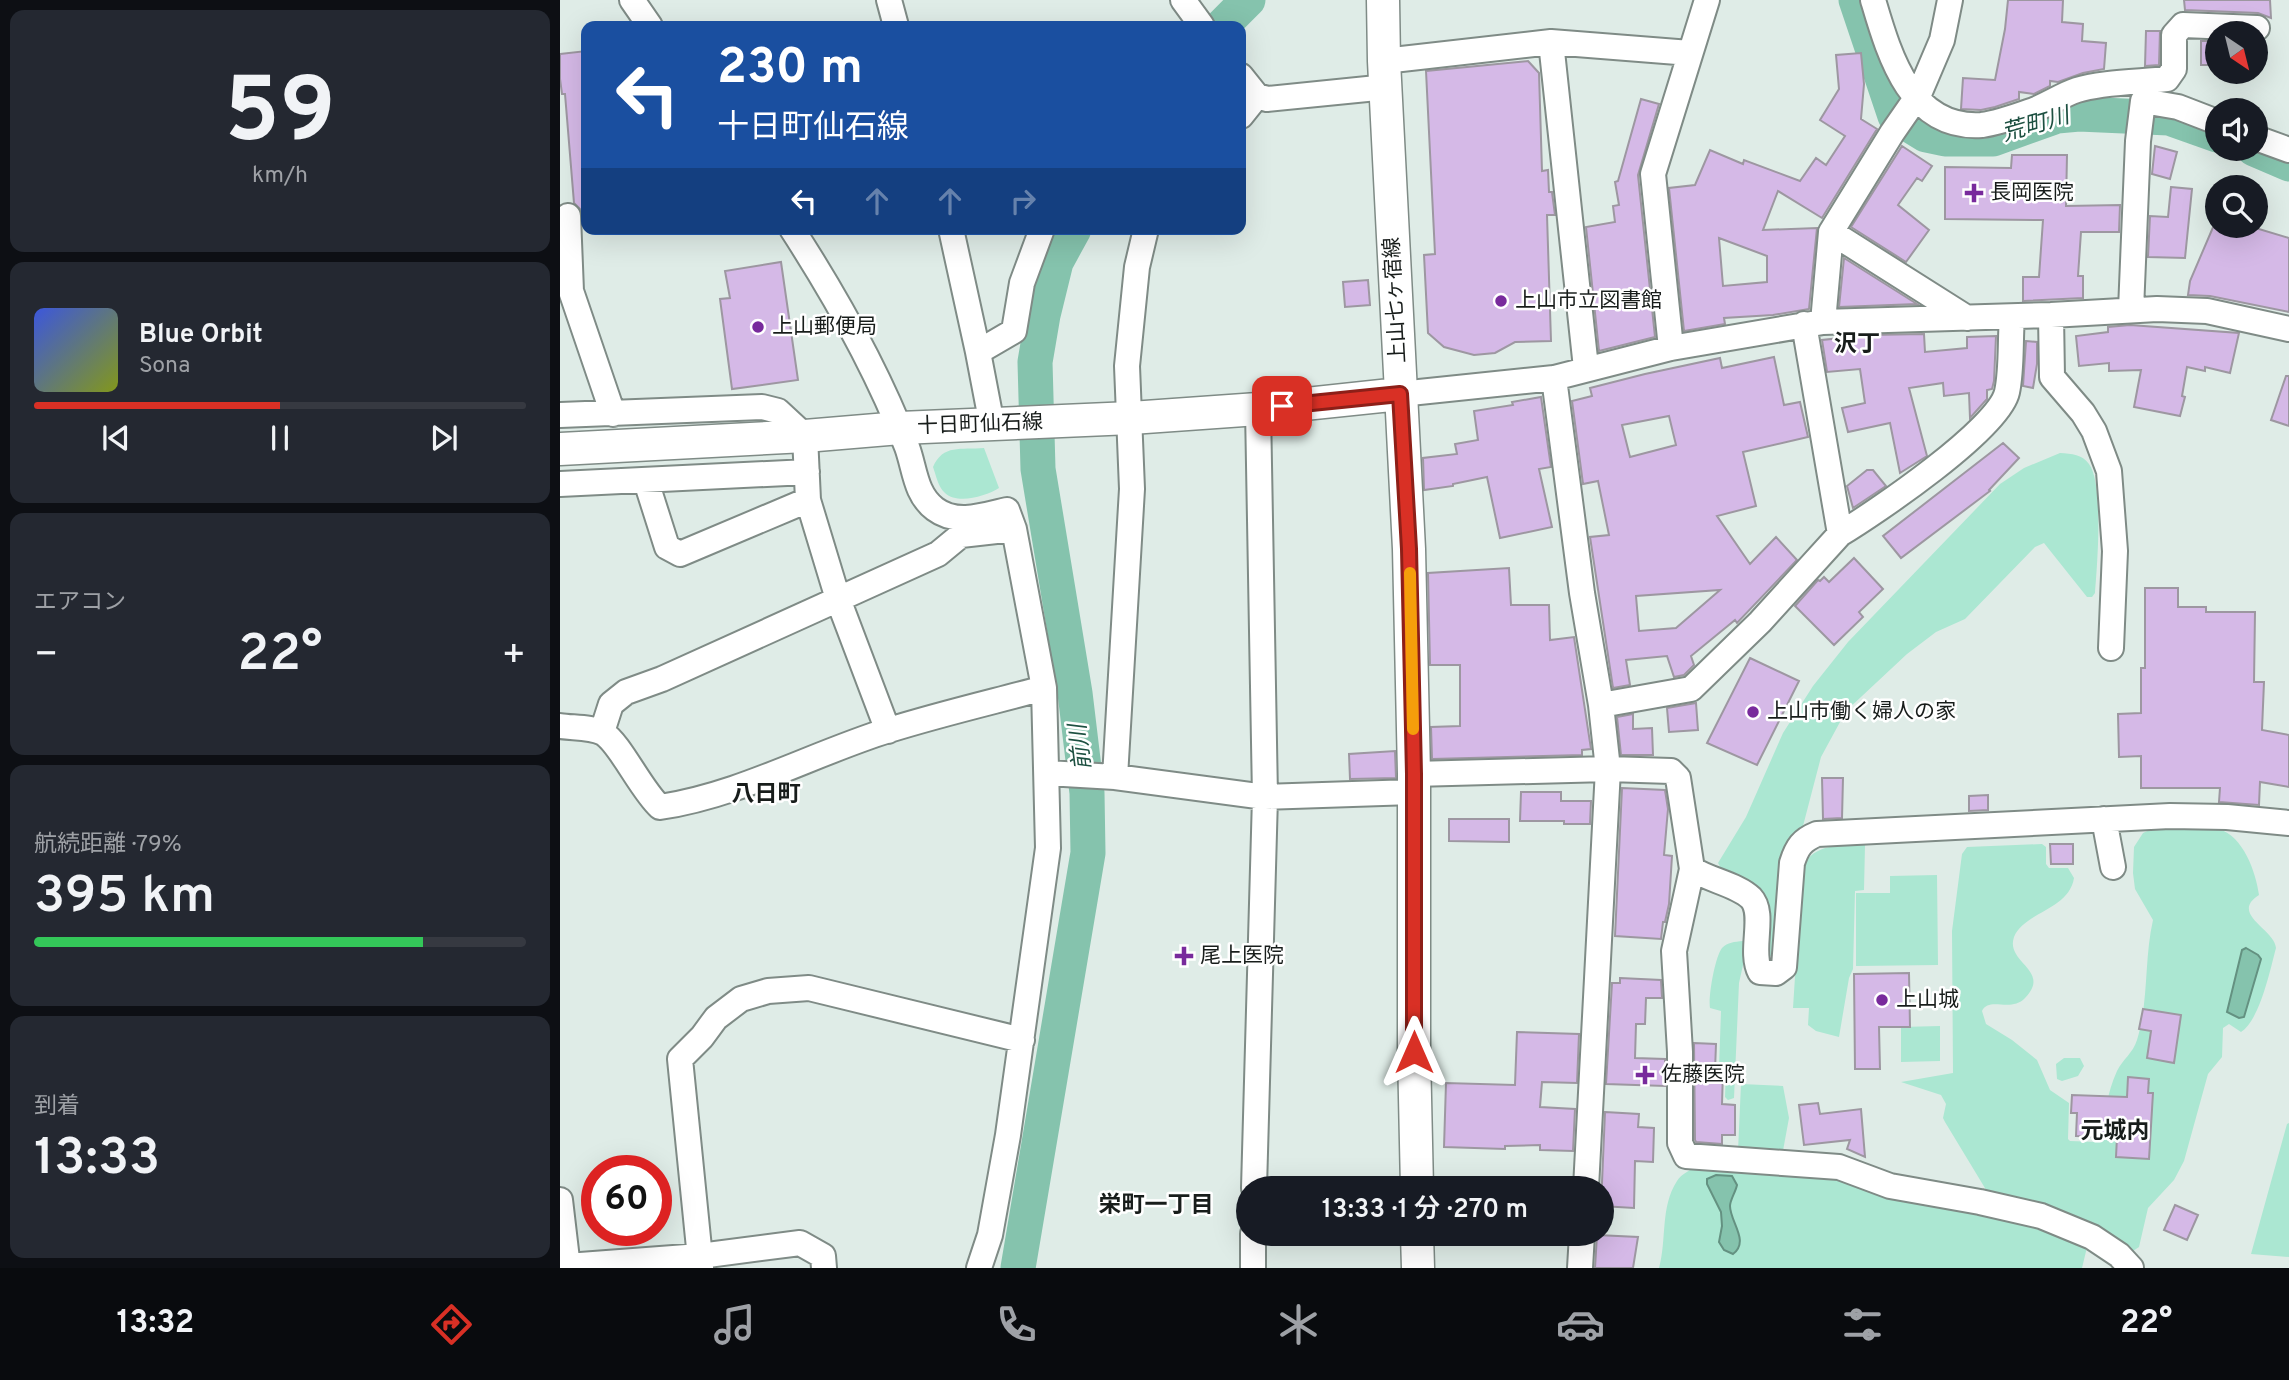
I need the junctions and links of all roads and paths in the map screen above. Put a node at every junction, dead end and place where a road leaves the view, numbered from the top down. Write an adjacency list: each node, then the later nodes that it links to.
1 (632, 0): 8 (street)
2 (889, 0): 9 (street)
3 (1383, 0): 14 (main road, 上山七ヶ宿線)
4 (1707, 0): 13 (street)
5 (1873, 0): 17 (street)
6 (1950, 0): 17 (street)
7 (1183, 8): 10 (street)
8 (647, 21)
9 (895, 21)
10 (1197, 21)
11 (2205, 26): 17 (street)
12 (1551, 42): 13 (street); 14 (street); 36 (street)
13 (1690, 53): 34 (street)
14 (1385, 74): 16 (street); 38 (main road, 上山七ヶ宿線)
15 (1246, 82): 16 (street)
16 (1257, 96): 18 (street)
17 (1913, 103): 23 (street)
18 (1246, 110)
19 (2205, 117): 28 (street)
20 (2268, 142): 21 (street)
21 (2289, 149)
22 (571, 217): 40 (street)
23 (1831, 232): 31 (street); 32 (street)
24 (796, 235): 44 (street)
25 (952, 235): 35 (street)
26 (1040, 235): 35 (street)
27 (1145, 235): 42 (street)
28 (2131, 310): 29 (street); 33 (street)
29 (2051, 315): 30 (street); 54 (street)
30 (2012, 317): 31 (street); 52 (street)
31 (1967, 318): 32 (street)
32 (1814, 323): 34 (street); 52 (street)
33 (2289, 329)
34 (1671, 348): 36 (street)
35 (978, 352): 43 (street)
36 (1586, 368): 37 (street)
37 (1554, 378): 38 (street); 56 (street)
38 (1400, 394): 39 (main road, 十日町仙石線); 63 (main road, 上山七ヶ宿線)
39 (1258, 409): 42 (main road, 十日町仙石線); 64 (street)
40 (613, 414): 41 (street); 45 (street)
41 (560, 415)
42 (1131, 418): 43 (main road, 十日町仙石線); 62 (street)
43 (1001, 425): 44 (main road, 十日町仙石線)
44 (900, 428): 45 (main road, 十日町仙石線); 51 (street)
45 (805, 436): 46 (main road, 十日町仙石線); 47 (street)
46 (560, 449)
47 (807, 472): 48 (street); 50 (street)
48 (646, 481): 49 (street); 50 (street)
49 (560, 484)
50 (808, 500): 53 (street)
51 (1014, 529): 53 (street); 55 (street)
52 (1840, 534): 56 (street)
53 (838, 599): 58 (street); 59 (street)
54 (2111, 648)
55 (1044, 688): 58 (street); 61 (street)
56 (1601, 705): 60 (street)
57 (560, 726): 59 (street)
58 (888, 731): 59 (street)
59 (602, 732)
60 (1608, 769): 63 (street); 68 (street); 72 (street)
61 (1047, 773): 62 (street); 69 (street)
62 (1115, 777): 64 (street)
63 (1413, 783): 64 (street); 71 (main road, 上山七ヶ宿線)
64 (1265, 797): 70 (street)
65 (2104, 819): 66 (street); 67 (street); 68 (street)
66 (2289, 823)
67 (2113, 867)
68 (1692, 869): 84 (street)
69 (1022, 1040): 77 (street); 80 (street)
70 (1254, 1176)
71 (1417, 1176)
72 (1587, 1176)
73 (560, 1200): 78 (street)
74 (1253, 1246): 81 (street)
75 (1418, 1246): 82 (main road)
76 (1581, 1246): 83 (street)
77 (700, 1262): 78 (street); 79 (street)
78 (568, 1267)
79 (824, 1268)
80 (979, 1268)
81 (1252, 1268)
82 (1418, 1268)
83 (1580, 1268)
84 (2131, 1268)

